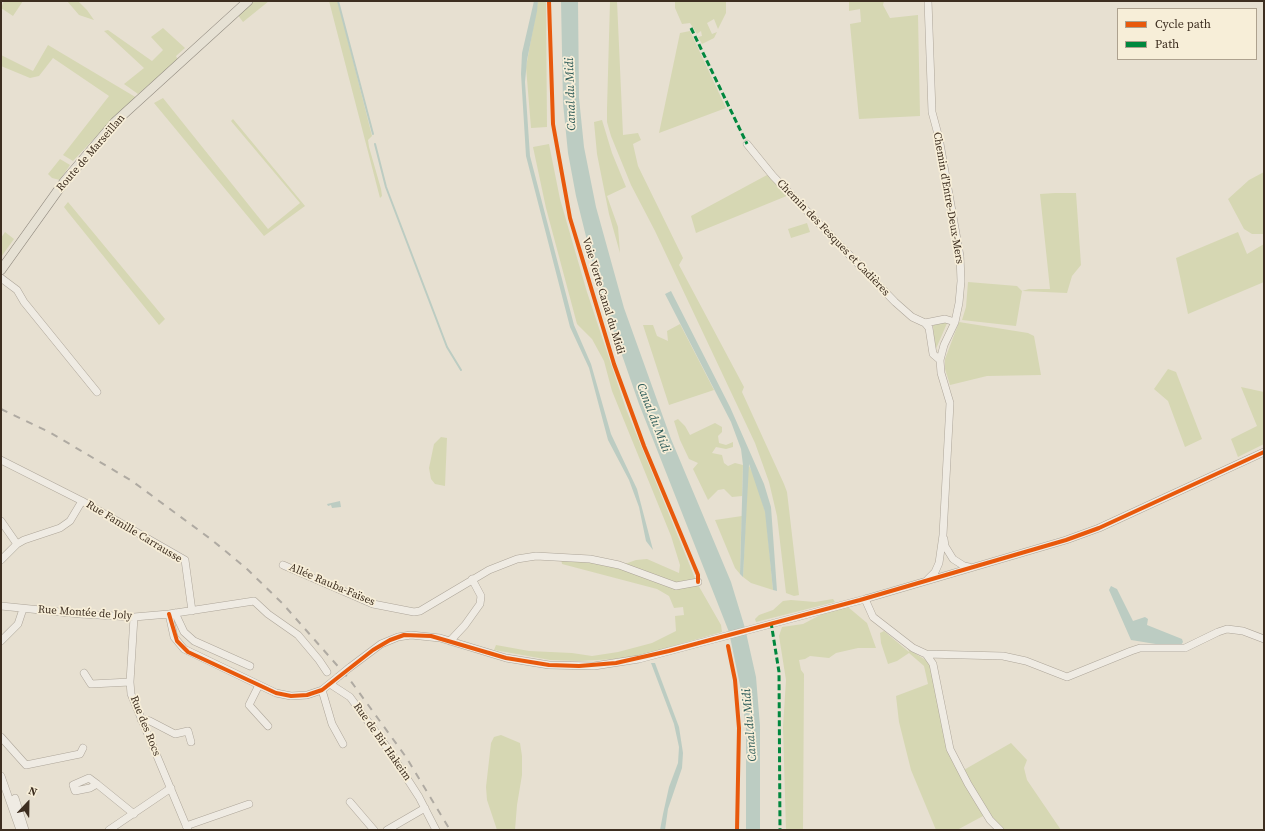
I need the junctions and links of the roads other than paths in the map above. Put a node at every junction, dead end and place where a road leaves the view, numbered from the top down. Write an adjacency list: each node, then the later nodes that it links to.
1 (248, 1): 4 (main road, Route de Marseillan)
2 (928, 1): 6 (street, Chemin d'Entre-Deux-Mers)
3 (747, 144): 7 (street, Chemin des Fesques et Cadières)
4 (1, 270)
5 (1, 278): 9 (street)
6 (955, 322): 7 (street); 8 (street, Chemin d'Entre-Deux-Mers)
7 (925, 323): 8 (street)
8 (940, 360): 14 (street, Chemin d'Entre-Deux-Mers)
9 (97, 392)
10 (1264, 452): 20 (street)
11 (1, 460): 12 (street)
12 (82, 501): 15 (street); 28 (street, Rue Famille Carrausse)
13 (1, 521): 15 (street)
14 (943, 535): 16 (street, Chemin d'Entre-Deux-Mers); 17 (street, Chemin d'Entre-Deux-Mers)
15 (17, 544): 18 (street)
16 (941, 551): 21 (street, Chemin d'Entre-Deux-Mers); 23 (street, Chemin d'Entre-Deux-Mers)
17 (951, 556): 20 (street); 21 (street, Chemin d'Entre-Deux-Mers)
18 (1, 560)
19 (283, 565): 22 (street, Allée Rauba-Faïses)
20 (970, 567): 21 (street)
21 (950, 573): 23 (street)
22 (472, 579): 24 (street, Allée Rauba-Faïses); 33 (street)
23 (928, 580): 25 (street)
24 (698, 582)
25 (865, 598): 33 (street); 34 (street)
26 (1, 606): 27 (street, Rue Montée de Joly)
27 (23, 609): 30 (street, Rue Montée de Joly); 32 (street)
28 (192, 611): 29 (street, Rue Montée de Joly); 36 (street, Rue Montée de Joly)
29 (172, 614): 30 (street, Rue Montée de Joly); 35 (street); 40 (street)
30 (134, 617): 38 (street, Rue des Rocs)
31 (1264, 639): 34 (street)
32 (1, 640)
33 (450, 640): 39 (street, bridge)
34 (926, 654): 63 (street)
35 (250, 666)
36 (327, 672)
37 (84, 673): 38 (street)
38 (130, 682): 42 (street, Rue des Rocs)
39 (330, 684): 41 (street); 54 (street, Rue de Bir Hakeim)
40 (259, 685): 41 (street); 43 (street)
41 (322, 690): 46 (street)
42 (141, 719): 45 (street); 50 (street, Rue des Rocs)
43 (268, 726)
44 (1, 737): 47 (street)
45 (191, 742)
46 (343, 744)
47 (83, 748)
48 (1, 776): 57 (street)
49 (97, 784): 55 (street)
50 (171, 788): 55 (street); 56 (street, Rue des Rocs)
51 (15, 798): 58 (street)
52 (350, 802): 60 (street)
53 (249, 804): 56 (street)
54 (426, 808): 61 (street); 62 (street, Rue de Bir Hakeim)
55 (134, 814): 59 (street)
56 (187, 828)
57 (20, 830)
58 (25, 830)
59 (109, 830)
60 (374, 830)
61 (388, 830)
62 (436, 830)
63 (1000, 830)

